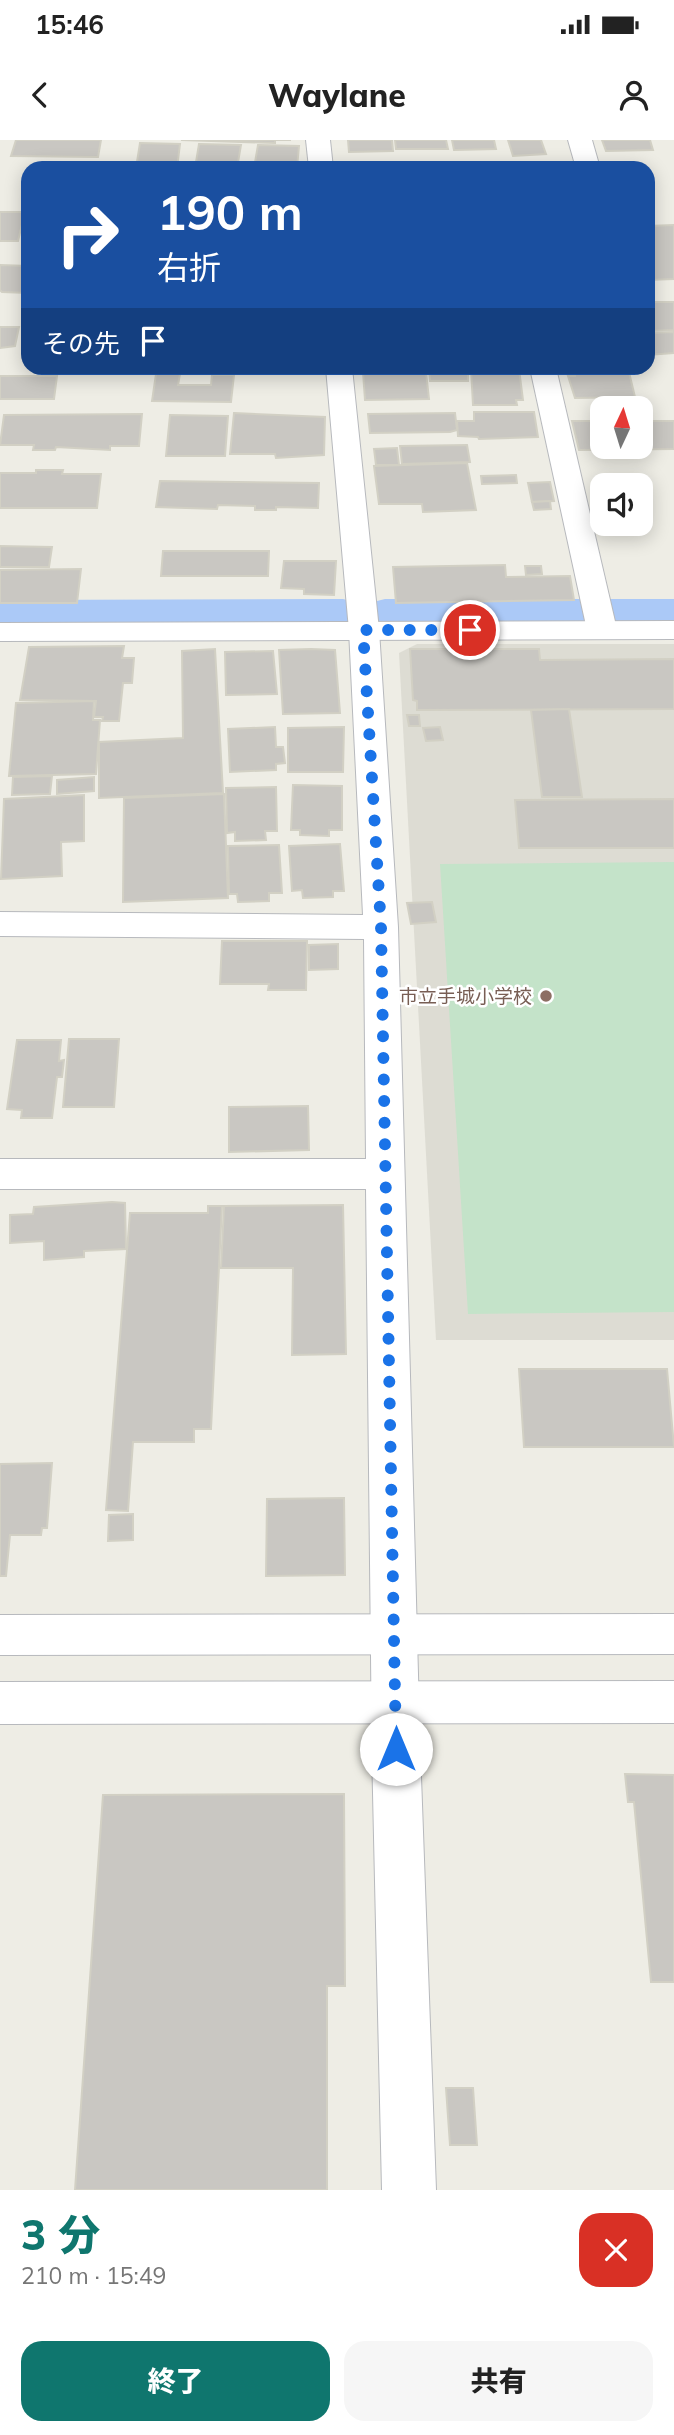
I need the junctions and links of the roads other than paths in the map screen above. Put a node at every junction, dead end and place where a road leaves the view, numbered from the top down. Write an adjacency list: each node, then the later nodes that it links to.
1 (318, 140): 3 (street)
2 (580, 140): 4 (street)
3 (320, 161)
4 (586, 161)
5 (340, 375): 7 (street)
6 (544, 375): 8 (street)
7 (363, 630): 8 (street); 10 (street); 12 (street)
8 (602, 630): 9 (street)
9 (674, 630)
10 (0, 632)
11 (0, 924): 12 (street)
12 (381, 927): 14 (street)
13 (0, 1174): 14 (street)
14 (384, 1174): 17 (street)
15 (674, 1634): 17 (street)
16 (0, 1635): 17 (street)
17 (394, 1635): 18 (street)
18 (396, 1702): 19 (street); 20 (street); 21 (street)
19 (674, 1702)
20 (0, 1703)
21 (409, 2190)

